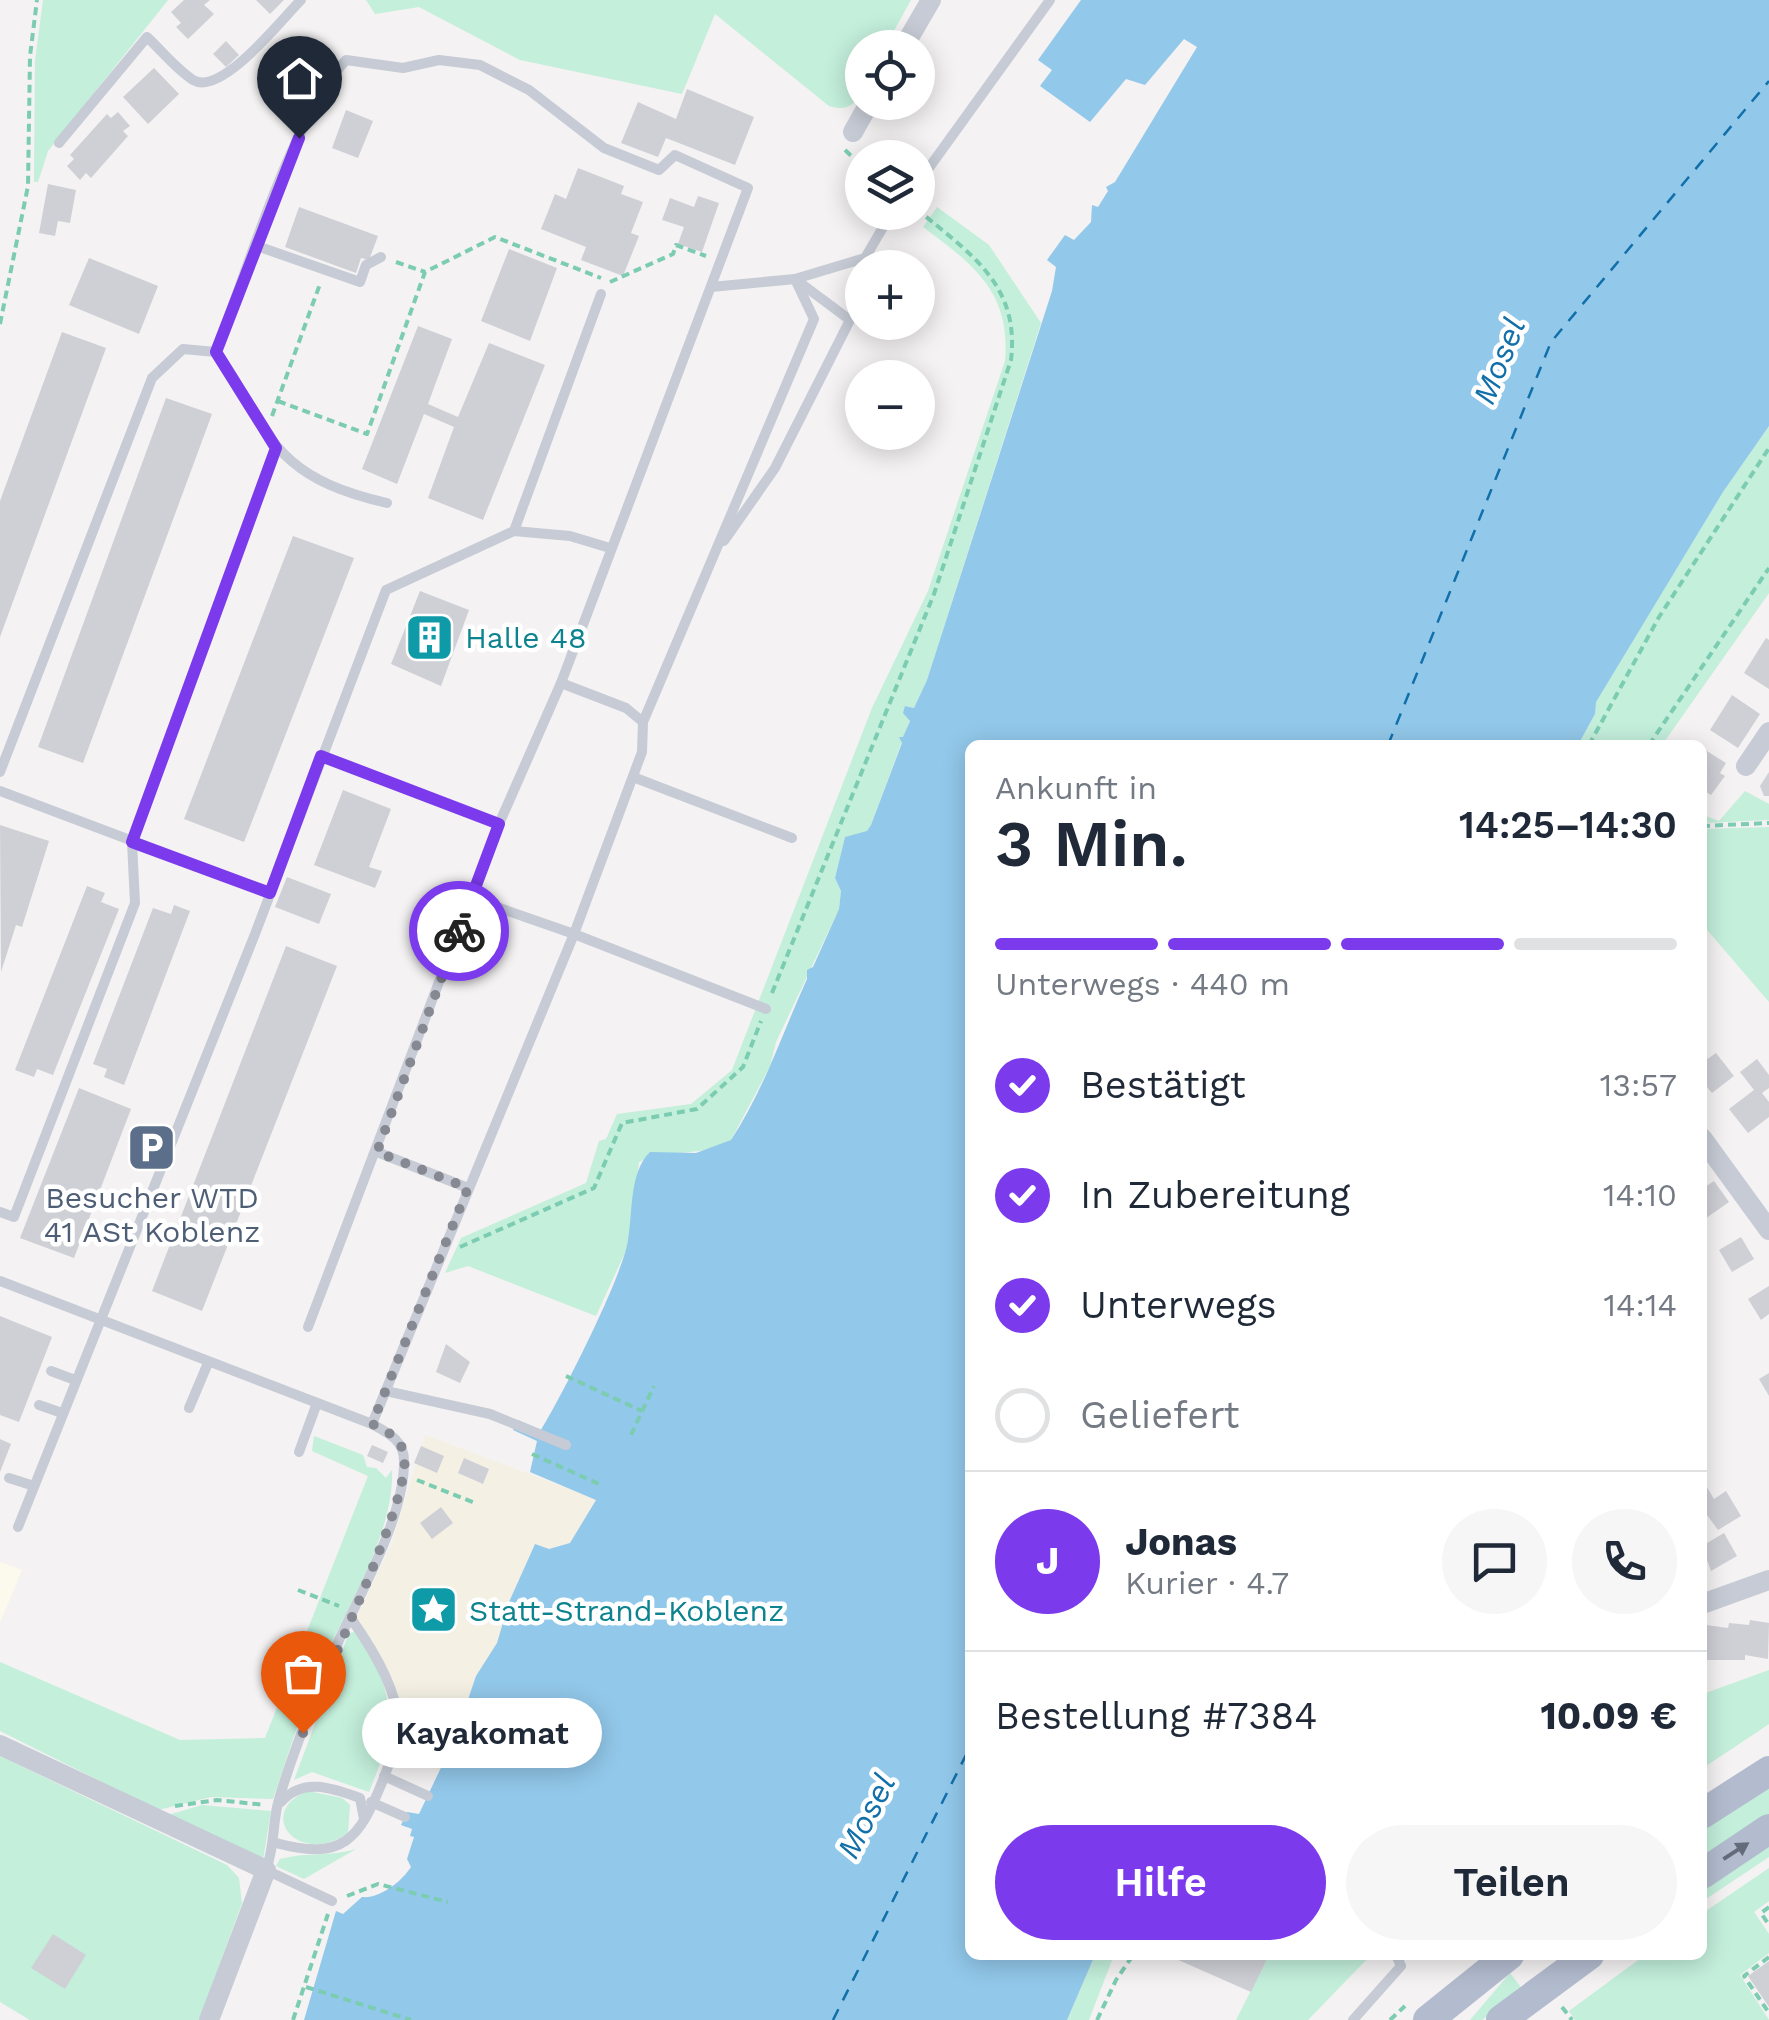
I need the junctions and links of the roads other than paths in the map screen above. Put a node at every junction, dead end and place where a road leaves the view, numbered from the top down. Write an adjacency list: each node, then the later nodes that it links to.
1 (300, 0): 7 (lane)
2 (931, 0): 4 (street)
3 (1050, 0): 8 (lane)
4 (914, 30)
5 (860, 120): 6 (street)
6 (853, 132)
7 (58, 143)
8 (935, 159)
9 (881, 230): 12 (lane)
10 (257, 246): 11 (lane); 13 (lane); 15 (lane)
11 (381, 257)
12 (795, 280): 13 (lane); 20 (lane); 20 (lane)
13 (710, 287): 19 (lane)
14 (601, 294): 18 (lane)
15 (216, 352): 16 (lane); 26 (lane)
16 (276, 448): 17 (lane); 31 (lane)
17 (386, 503)
18 (514, 530): 19 (lane); 24 (lane)
19 (610, 548): 21 (lane)
20 (713, 557): 22 (lane)
21 (561, 683): 22 (lane); 29 (lane)
22 (643, 722): 27 (lane)
23 (1769, 732): 25 (street)
24 (321, 756): 29 (lane); 32 (lane)
25 (1746, 766)
26 (0, 772)
27 (633, 777): 30 (lane); 34 (lane)
28 (0, 791): 31 (lane)
29 (499, 824): 33 (lane)
30 (792, 838)
31 (132, 842): 32 (lane); 39 (lane)
32 (270, 893): 42 (lane)
33 (471, 898): 34 (lane); 37 (lane)
34 (574, 934): 35 (lane); 38 (lane)
35 (766, 1009)
36 (1707, 1145): 40 (street)
37 (377, 1152): 38 (lane); 43 (lane)
38 (468, 1188): 47 (lane)
39 (0, 1212)
40 (1769, 1230)
41 (0, 1281): 42 (lane)
42 (98, 1319): 44 (lane); 46 (lane)
43 (308, 1328)
44 (208, 1364): 48 (lane); 50 (lane)
45 (51, 1370): 46 (lane)
46 (74, 1380): 51 (lane)
47 (386, 1391): 52 (lane); 53 (lane)
48 (317, 1403): 52 (lane); 54 (lane)
49 (39, 1404): 51 (lane)
50 (189, 1408)
51 (62, 1414): 56 (lane)
52 (372, 1424): 60 (lane)
53 (566, 1445)
54 (300, 1452)
55 (9, 1478): 56 (lane)
56 (34, 1486): 57 (lane)
57 (18, 1527)
58 (1769, 1580): 59 (street)
59 (1707, 1602)
60 (351, 1614): 63 (lane); 67 (lane)
61 (0, 1745): 73 (street)
62 (1769, 1771): 68 (main road)
63 (384, 1776): 64 (lane); 66 (lane)
64 (428, 1796)
65 (360, 1798): 66 (lane); 67 (lane); 70 (lane)
66 (374, 1803): 69 (lane); 70 (lane)
67 (277, 1806): 72 (lane)
68 (1707, 1811)
69 (405, 1817)
70 (364, 1822): 72 (lane)
71 (1769, 1829): 74 (main road, one-way to 71)
72 (276, 1843): 73 (lane)
73 (266, 1870): 75 (lane); 81 (street)
74 (1707, 1871)
75 (332, 1901)
76 (1398, 1960): 82 (lane)
77 (1523, 1960): 80 (main road)
78 (1585, 1960): 80 (main road)
79 (1498, 1964): 83 (main road); 84 (main road)
80 (1553, 1997): 85 (main road)
81 (209, 2020)
82 (1352, 2020)
83 (1428, 2020)
84 (1459, 2020)
85 (1501, 2020)

